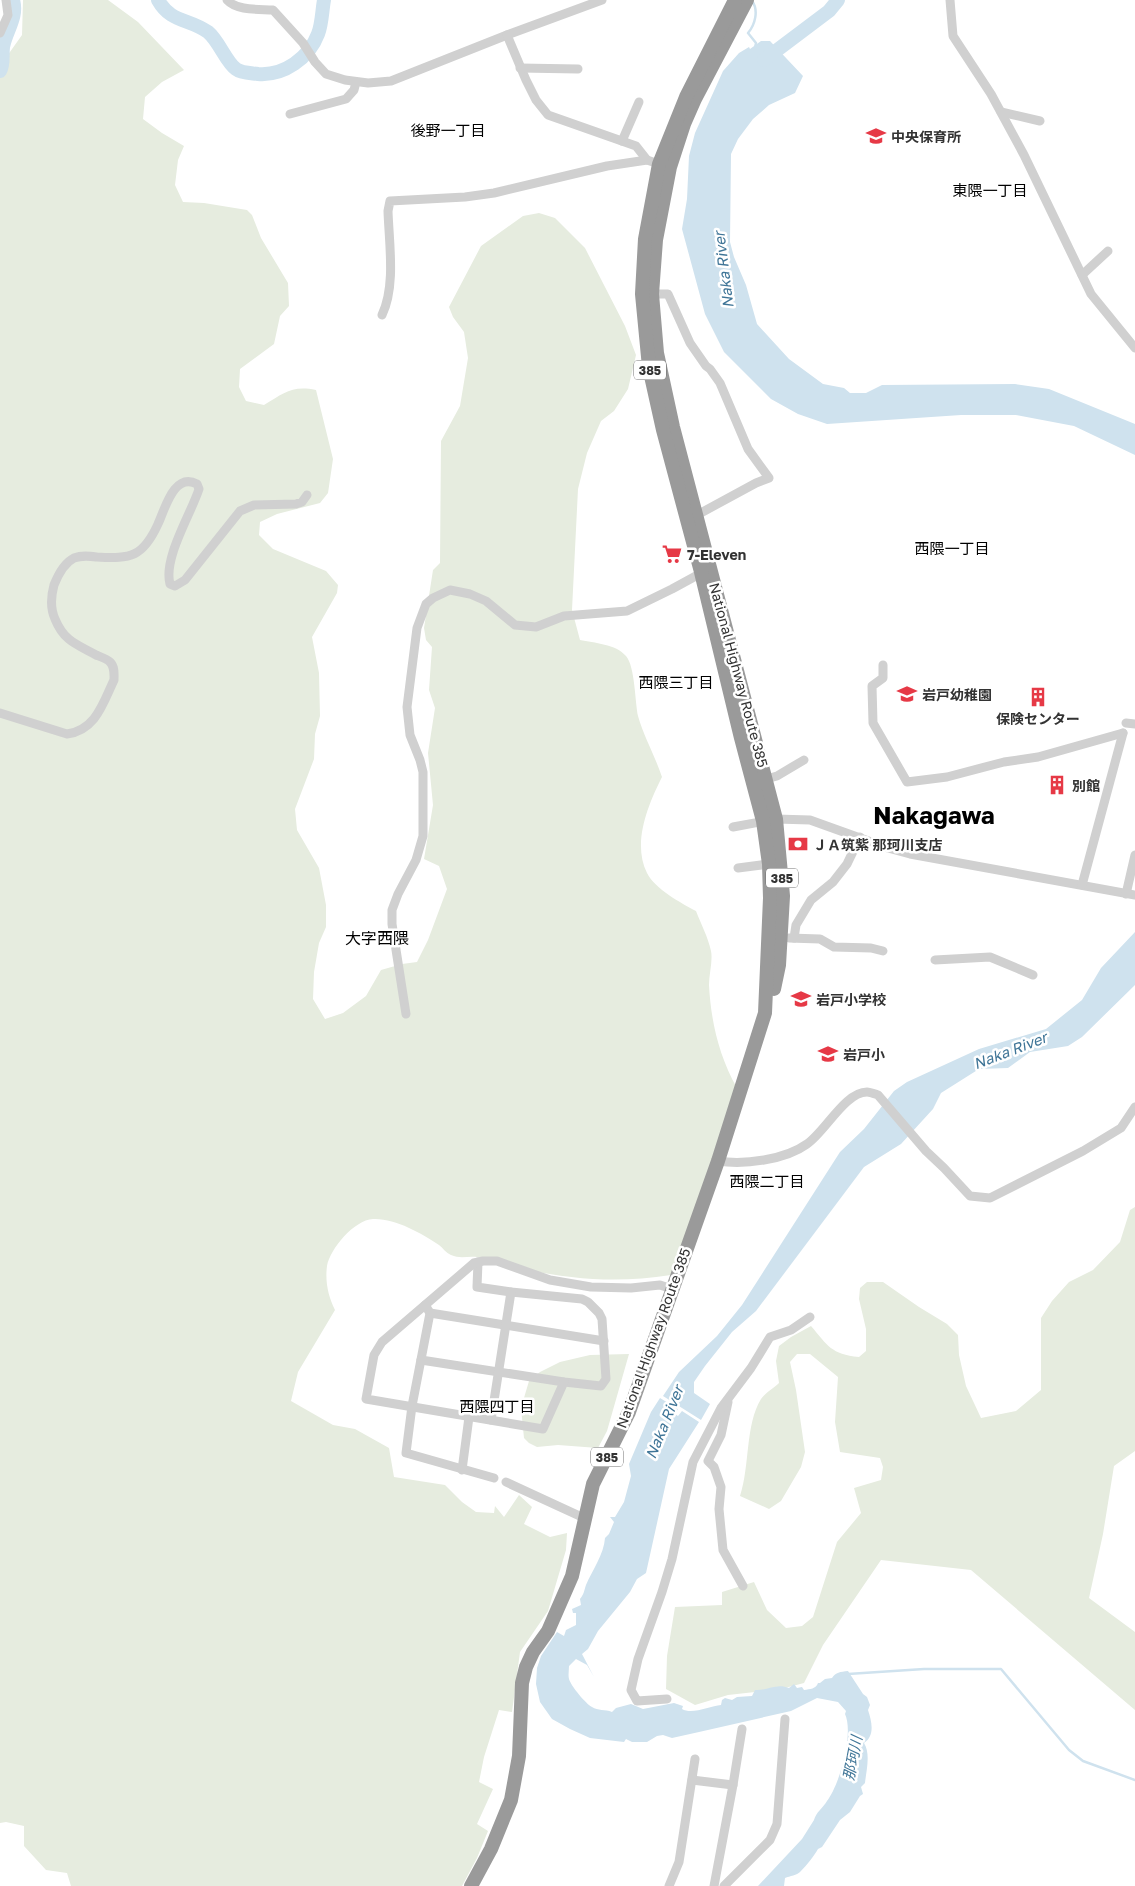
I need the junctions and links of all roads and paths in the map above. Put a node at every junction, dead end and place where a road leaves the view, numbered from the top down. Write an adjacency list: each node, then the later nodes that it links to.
1 (6, 0): 7 (street)
2 (227, 0): 11 (street)
3 (602, 0): 8 (street)
4 (735, 0): 17 (highway, National Highway Route 385 / 385)
5 (747, 0): 17 (highway, National Highway Route 385 / 385)
6 (950, 0): 13 (street)
7 (0, 33)
8 (507, 35): 9 (street); 11 (street)
9 (520, 68): 10 (street); 16 (street)
10 (578, 69)
11 (356, 82): 14 (street)
12 (639, 102): 16 (street)
13 (1001, 112): 15 (street); 19 (street)
14 (290, 114)
15 (1040, 121)
16 (622, 141): 17 (street)
17 (659, 164): 20 (highway, National Highway Route 385 / 385); 21 (street); 25 (highway, National Highway Route 385 / 385)
18 (1108, 251): 19 (street)
19 (1082, 275): 22 (street)
20 (652, 294): 24 (highway, National Highway Route 385 / 385); 24 (street)
21 (382, 315)
22 (1135, 348)
23 (307, 495): 27 (street)
24 (697, 515): 25 (highway, National Highway Route 385 / 385)
25 (706, 571): 29 (highway, National Highway Route 385 / 385); 30 (highway, National Highway Route 385 / 385); 42 (street)
26 (883, 665): 36 (street)
27 (0, 713)
28 (804, 760): 29 (street)
29 (766, 779): 30 (highway, National Highway Route 385 / 385)
30 (769, 820): 31 (street); 32 (street); 34 (highway, National Highway Route 385 / 385); 38 (highway, National Highway Route 385 / 385)
31 (733, 827)
32 (860, 837): 36 (street); 38 (street)
33 (1135, 855): 37 (street)
34 (769, 864): 35 (street); 38 (highway, National Highway Route 385 / 385)
35 (738, 868)
36 (1082, 885): 37 (street)
37 (1130, 894)
38 (782, 937): 39 (street); 44 (highway, National Highway Route 385 / 385)
39 (883, 951)
40 (935, 960): 41 (street)
41 (1033, 975)
42 (406, 1014)
43 (1135, 1108): 44 (street)
44 (718, 1161): 46 (highway, National Highway Route 385 / 385)
45 (478, 1262): 46 (street); 47 (street); 48 (street)
46 (672, 1289): 63 (highway, National Highway Route 385 / 385)
47 (511, 1292): 51 (street); 52 (street)
48 (425, 1305): 49 (street); 57 (street)
49 (430, 1313): 51 (street); 53 (street)
50 (810, 1317): 56 (street)
51 (506, 1326): 52 (street); 54 (street)
52 (604, 1341): 55 (street)
53 (421, 1360): 54 (street); 57 (street)
54 (499, 1372): 55 (street); 59 (street)
55 (564, 1382): 59 (street)
56 (729, 1397): 64 (street); 65 (street)
57 (412, 1406): 58 (street); 60 (street)
58 (469, 1417): 59 (street); 60 (street)
59 (491, 1420)
60 (462, 1470): 61 (street)
61 (494, 1478)
62 (506, 1482): 63 (street)
63 (584, 1518): 71 (highway, National Highway Route 385 / 385)
64 (743, 1586)
65 (666, 1699)
66 (785, 1719): 74 (street)
67 (742, 1729): 70 (street)
68 (695, 1758): 69 (street)
69 (692, 1780): 70 (street); 72 (street)
70 (733, 1785): 73 (street)
71 (471, 1886)
72 (669, 1886)
73 (714, 1886)
74 (724, 1886)

